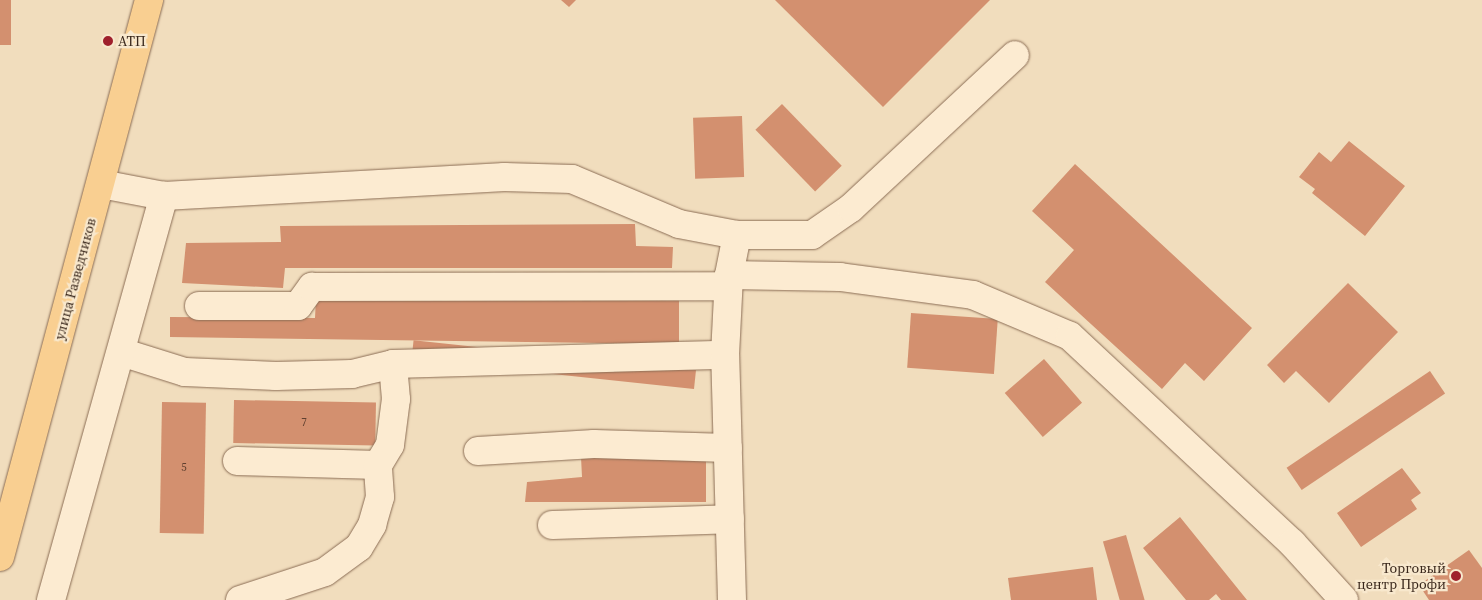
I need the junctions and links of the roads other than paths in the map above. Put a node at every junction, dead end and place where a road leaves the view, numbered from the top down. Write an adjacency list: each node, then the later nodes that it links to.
1 (149, 0): 3 (main road, улица Разведчиков)
2 (1015, 55): 5 (street)
3 (101, 184): 4 (street); 17 (main road, улица Разведчиков)
4 (164, 196): 5 (street); 8 (street)
5 (737, 235): 6 (street)
6 (728, 280): 7 (street); 9 (street); 21 (street)
7 (199, 306)
8 (121, 352): 10 (street); 18 (street)
9 (725, 355): 10 (street); 11 (street)
10 (393, 364): 14 (street)
11 (728, 448): 12 (street); 15 (street)
12 (478, 451)
13 (236, 461): 14 (street)
14 (378, 464): 19 (street)
15 (730, 519): 16 (street); 20 (street)
16 (552, 525)
17 (0, 557)
18 (50, 600)
19 (240, 600)
20 (732, 600)
21 (1344, 600)

